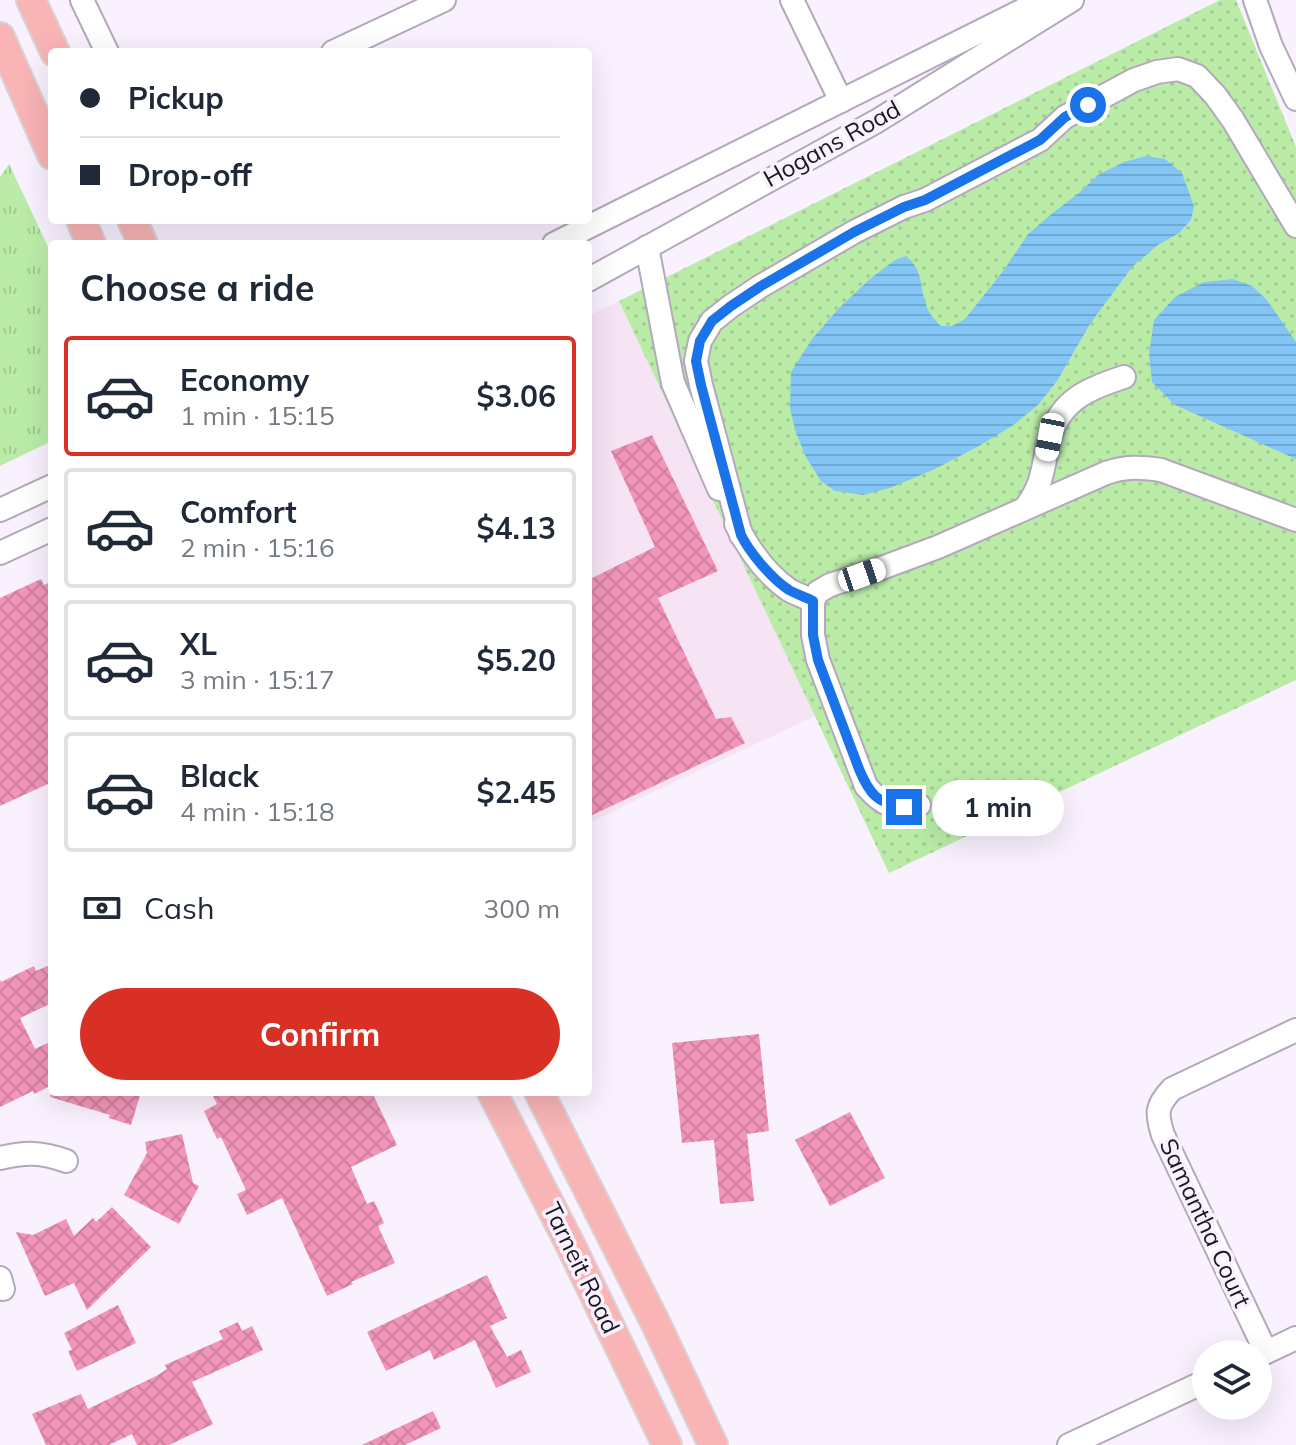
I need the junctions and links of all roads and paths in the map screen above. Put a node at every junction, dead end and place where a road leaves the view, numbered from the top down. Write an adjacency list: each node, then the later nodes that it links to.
1 (31, 0): 9 (main road)
2 (82, 0): 10 (street)
3 (444, 0): 11 (street)
4 (792, 0): 13 (street)
5 (1043, 0): 13 (street, Hogans Road)
6 (1072, 0): 15 (street, Hogans Road)
7 (1255, 0): 12 (street)
8 (0, 37): 14 (main road)
9 (53, 48)
10 (105, 48)
11 (342, 48)
12 (1296, 99)
13 (841, 101): 15 (street); 17 (street, Hogans Road)
14 (48, 146)
15 (815, 154): 18 (street, Hogans Road)
16 (1296, 226): 26 (street)
17 (562, 240)
18 (647, 247): 19 (street, Hogans Road); 26 (street)
19 (592, 278)
20 (1124, 377): 22 (street)
21 (47, 486): 23 (street)
22 (1026, 507): 24 (street); 28 (street)
23 (0, 510)
24 (1296, 520)
25 (48, 531): 27 (street)
26 (741, 535): 28 (street)
27 (0, 553)
28 (813, 601): 29 (street)
29 (919, 805)
30 (1296, 1030): 36 (street, Samantha Court)
31 (494, 1096): 39 (main road, Tarneit Road)
32 (541, 1096): 40 (main road, Tarneit Road)
33 (0, 1158): 34 (street)
34 (66, 1161)
35 (1296, 1338): 37 (street)
36 (1256, 1340)
37 (1272, 1349)
38 (1192, 1388): 41 (street)
39 (667, 1445)
40 (713, 1445)
41 (1069, 1445)

